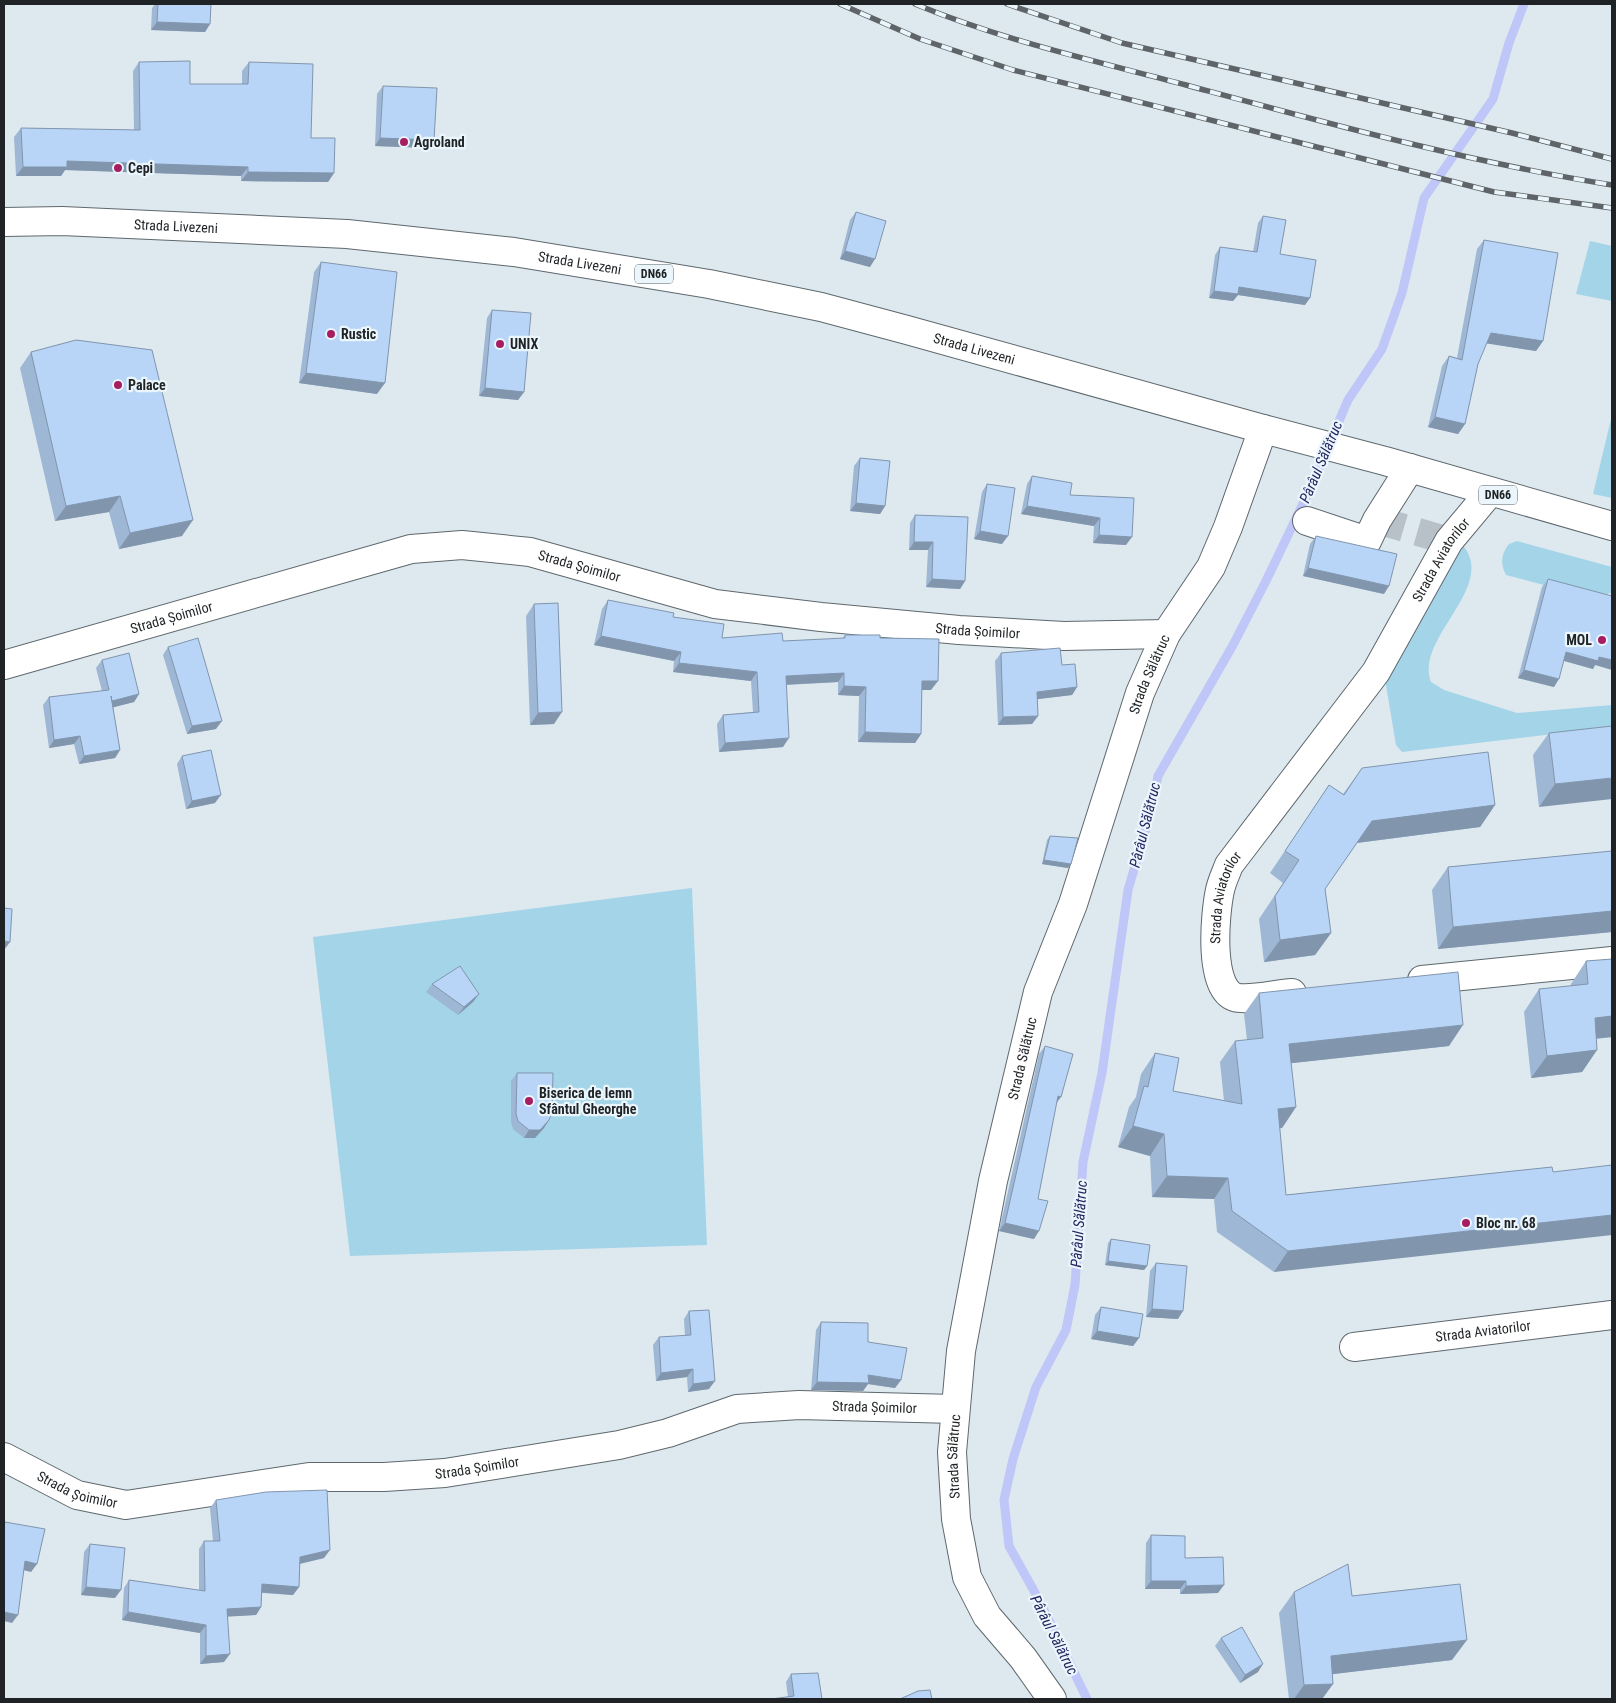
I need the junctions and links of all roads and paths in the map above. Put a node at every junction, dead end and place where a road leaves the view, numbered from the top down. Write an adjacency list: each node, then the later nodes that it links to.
1 (4, 222): 2 (street, Strada Livezeni / DN66)
2 (1274, 432): 3 (street, DN66); 7 (street, Strada Sălătruc)
3 (1398, 465): 4 (street, DN66); 5 (street)
4 (1490, 492): 6 (street, DN66); 11 (street, Strada Aviatorilor)
5 (1307, 521)
6 (1612, 526)
7 (1166, 634): 8 (street, Strada Șoimilor); 14 (street, Strada Sălătruc)
8 (4, 665)
9 (1612, 961): 10 (street)
10 (1396, 982)
11 (1312, 991)
12 (1612, 1315): 13 (street, Strada Aviatorilor)
13 (1354, 1347)
14 (955, 1408): 15 (street, Strada Șoimilor); 16 (street, Strada Sălătruc)
15 (4, 1457)
16 (1052, 1699)

